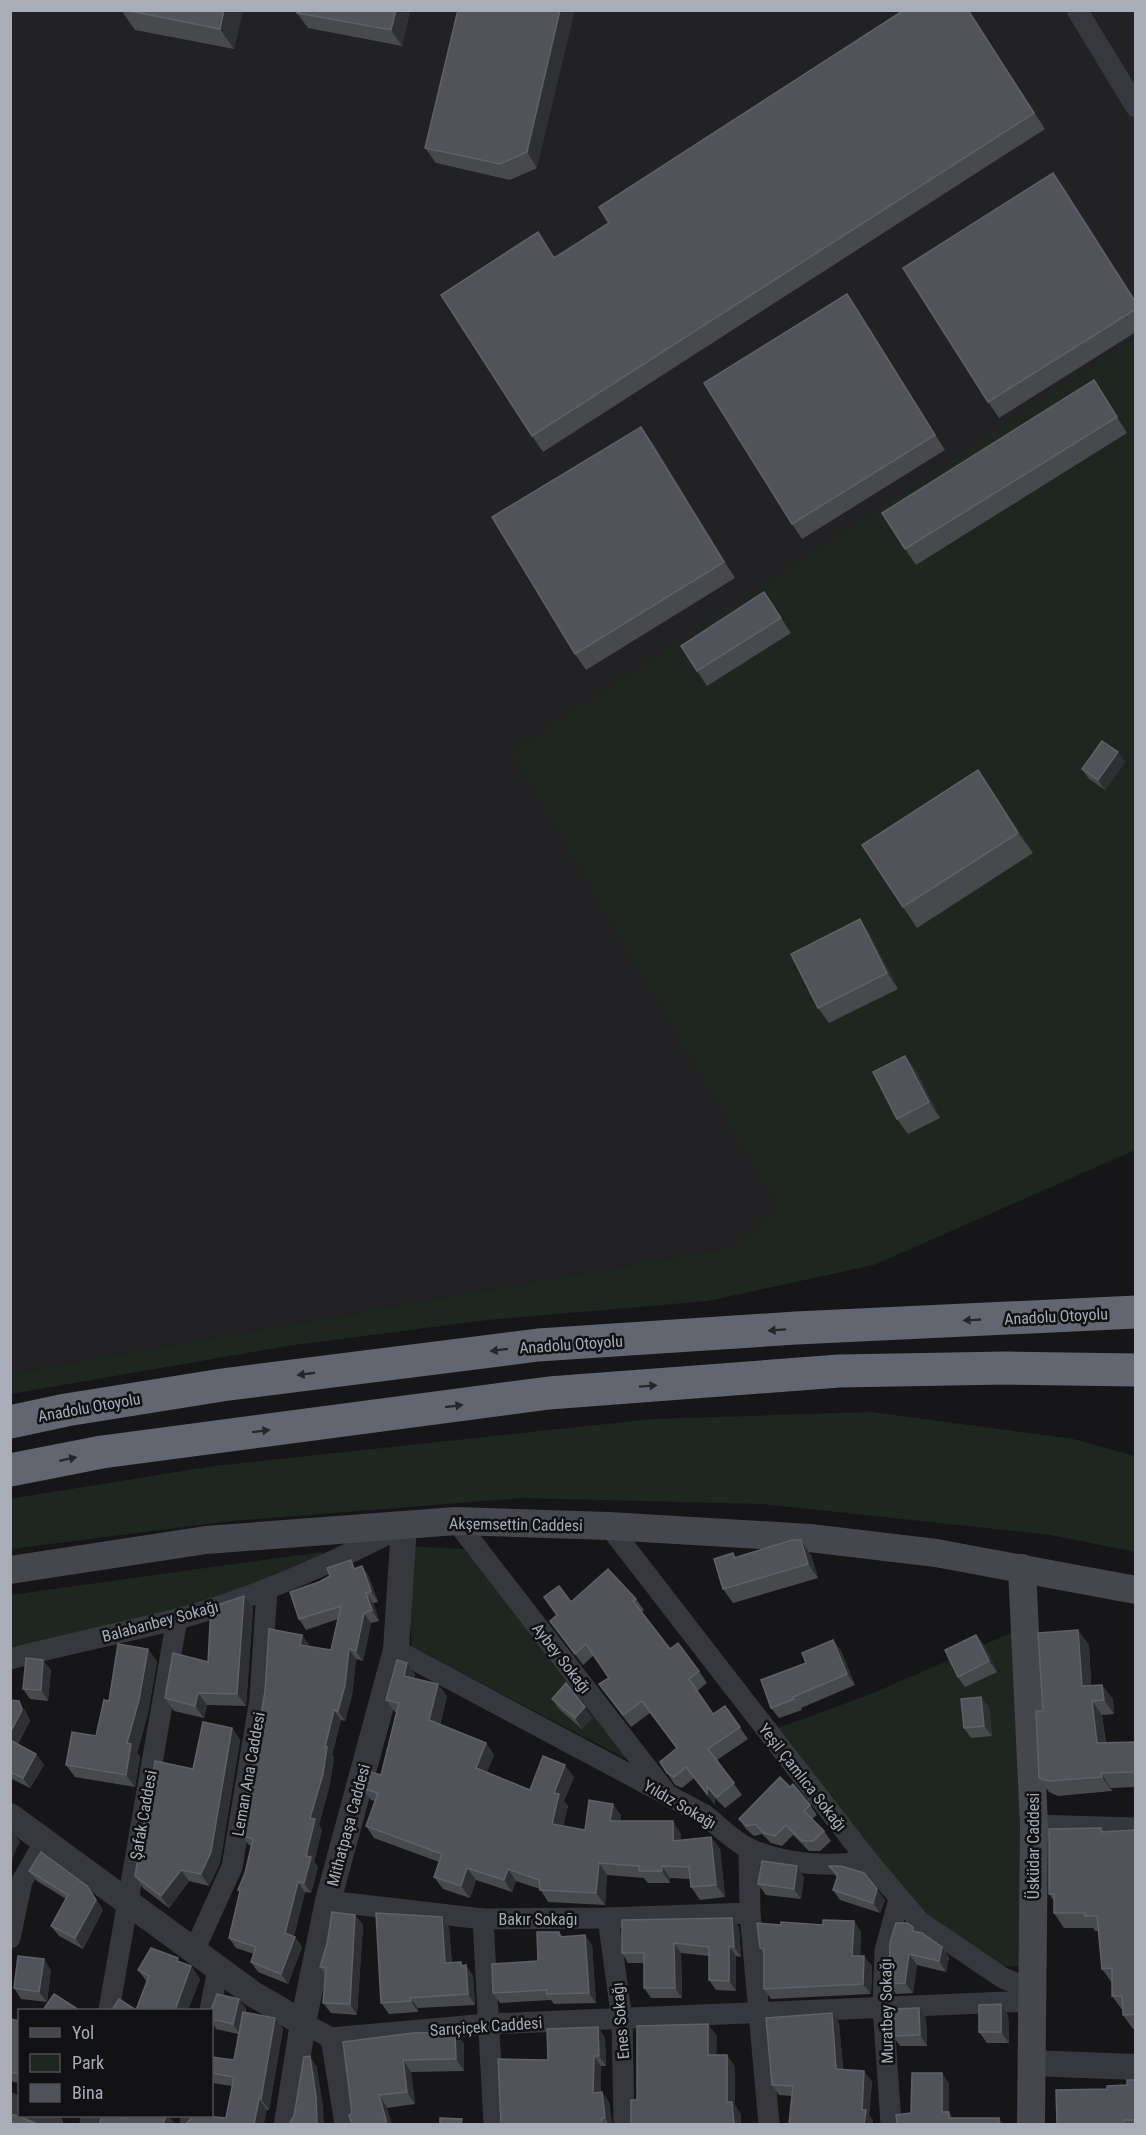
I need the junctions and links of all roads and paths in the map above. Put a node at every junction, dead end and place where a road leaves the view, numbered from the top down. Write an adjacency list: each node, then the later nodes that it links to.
1 (1077, 10): 2 (street)
2 (1136, 106)
3 (1136, 1312): 5 (highway, Anadolu Otoyolu, one-way to 5)
4 (1136, 1370): 6 (highway, one-way to 4)
5 (10, 1422)
6 (10, 1470)
7 (456, 1521): 8 (main road, Akşemsettin Caddesi); 9 (main road, Akşemsettin Caddesi); 17 (street, Aybey Sokağı)
8 (404, 1526): 11 (main road, Akşemsettin Caddesi); 12 (street, Balabanbey Sokağı); 15 (street, Mithatpaşa Caddesi)
9 (609, 1526): 10 (main road, Akşemsettin Caddesi); 23 (street, Yeşil Çamlıca Sokağı)
10 (1022, 1568): 13 (main road, Akşemsettin Caddesi); 19 (main road, Üsküdar Caddesi)
11 (10, 1570)
12 (267, 1589): 14 (street, Balabanbey Sokağı); 31 (street, Leman Ana Caddesi)
13 (1136, 1590)
14 (177, 1618): 16 (street, Balabanbey Sokağı); 25 (street, Şafak Caddesi)
15 (396, 1650): 17 (street, Yıldız Sokağı); 26 (street, Mithatpaşa Caddesi)
16 (10, 1659)
17 (668, 1796): 22 (street, Yıldız Sokağı)
18 (10, 1816): 21 (street)
19 (1034, 1825): 20 (street); 33 (main road, Üsküdar Caddesi)
20 (1136, 1828)
21 (45, 1841): 25 (street); 30 (street)
22 (749, 1848): 23 (street, Yıldız Sokağı); 27 (street)
23 (869, 1862): 24 (street, Yeşil Çamlıca Sokağı)
24 (899, 1899): 33 (street, Yeşil Çamlıca Sokağı); 34 (street, Muratbey Sokağı)
25 (128, 1901): 31 (street); 35 (street, Şafak Caddesi)
26 (328, 1901): 29 (street, Bakır Sokağı); 39 (street, Mithatpaşa Caddesi)
27 (750, 1913): 28 (street, Bakır Sokağı); 37 (street)
28 (608, 1918): 29 (street, Bakır Sokağı); 38 (street, Enes Sokağı)
29 (483, 1919): 40 (street)
30 (10, 1938)
31 (194, 1951): 32 (street)
32 (218, 1969): 36 (street); 39 (street)
33 (1032, 1996): 34 (street, Sarıçiçek Caddesi); 42 (main road, Üsküdar Caddesi)
34 (883, 2006): 37 (street, Sarıçiçek Caddesi); 51 (street, Muratbey Sokağı)
35 (109, 2009)
36 (210, 2009)
37 (758, 2014): 38 (street, Sarıçiçek Caddesi); 50 (street)
38 (622, 2020): 40 (street, Sarıçiçek Caddesi); 49 (street, Enes Sokağı)
39 (303, 2023): 41 (street); 46 (street, Mithatpaşa Caddesi)
40 (488, 2024): 41 (street, Sarıçiçek Caddesi); 48 (street)
41 (332, 2038): 47 (street)
42 (1031, 2062): 43 (street); 52 (main road, Üsküdar Caddesi)
43 (1136, 2067)
44 (39, 2117): 45 (street)
45 (53, 2124)
46 (287, 2124)
47 (345, 2124)
48 (494, 2124)
49 (624, 2124)
50 (769, 2124)
51 (891, 2124)
52 (1030, 2124)

